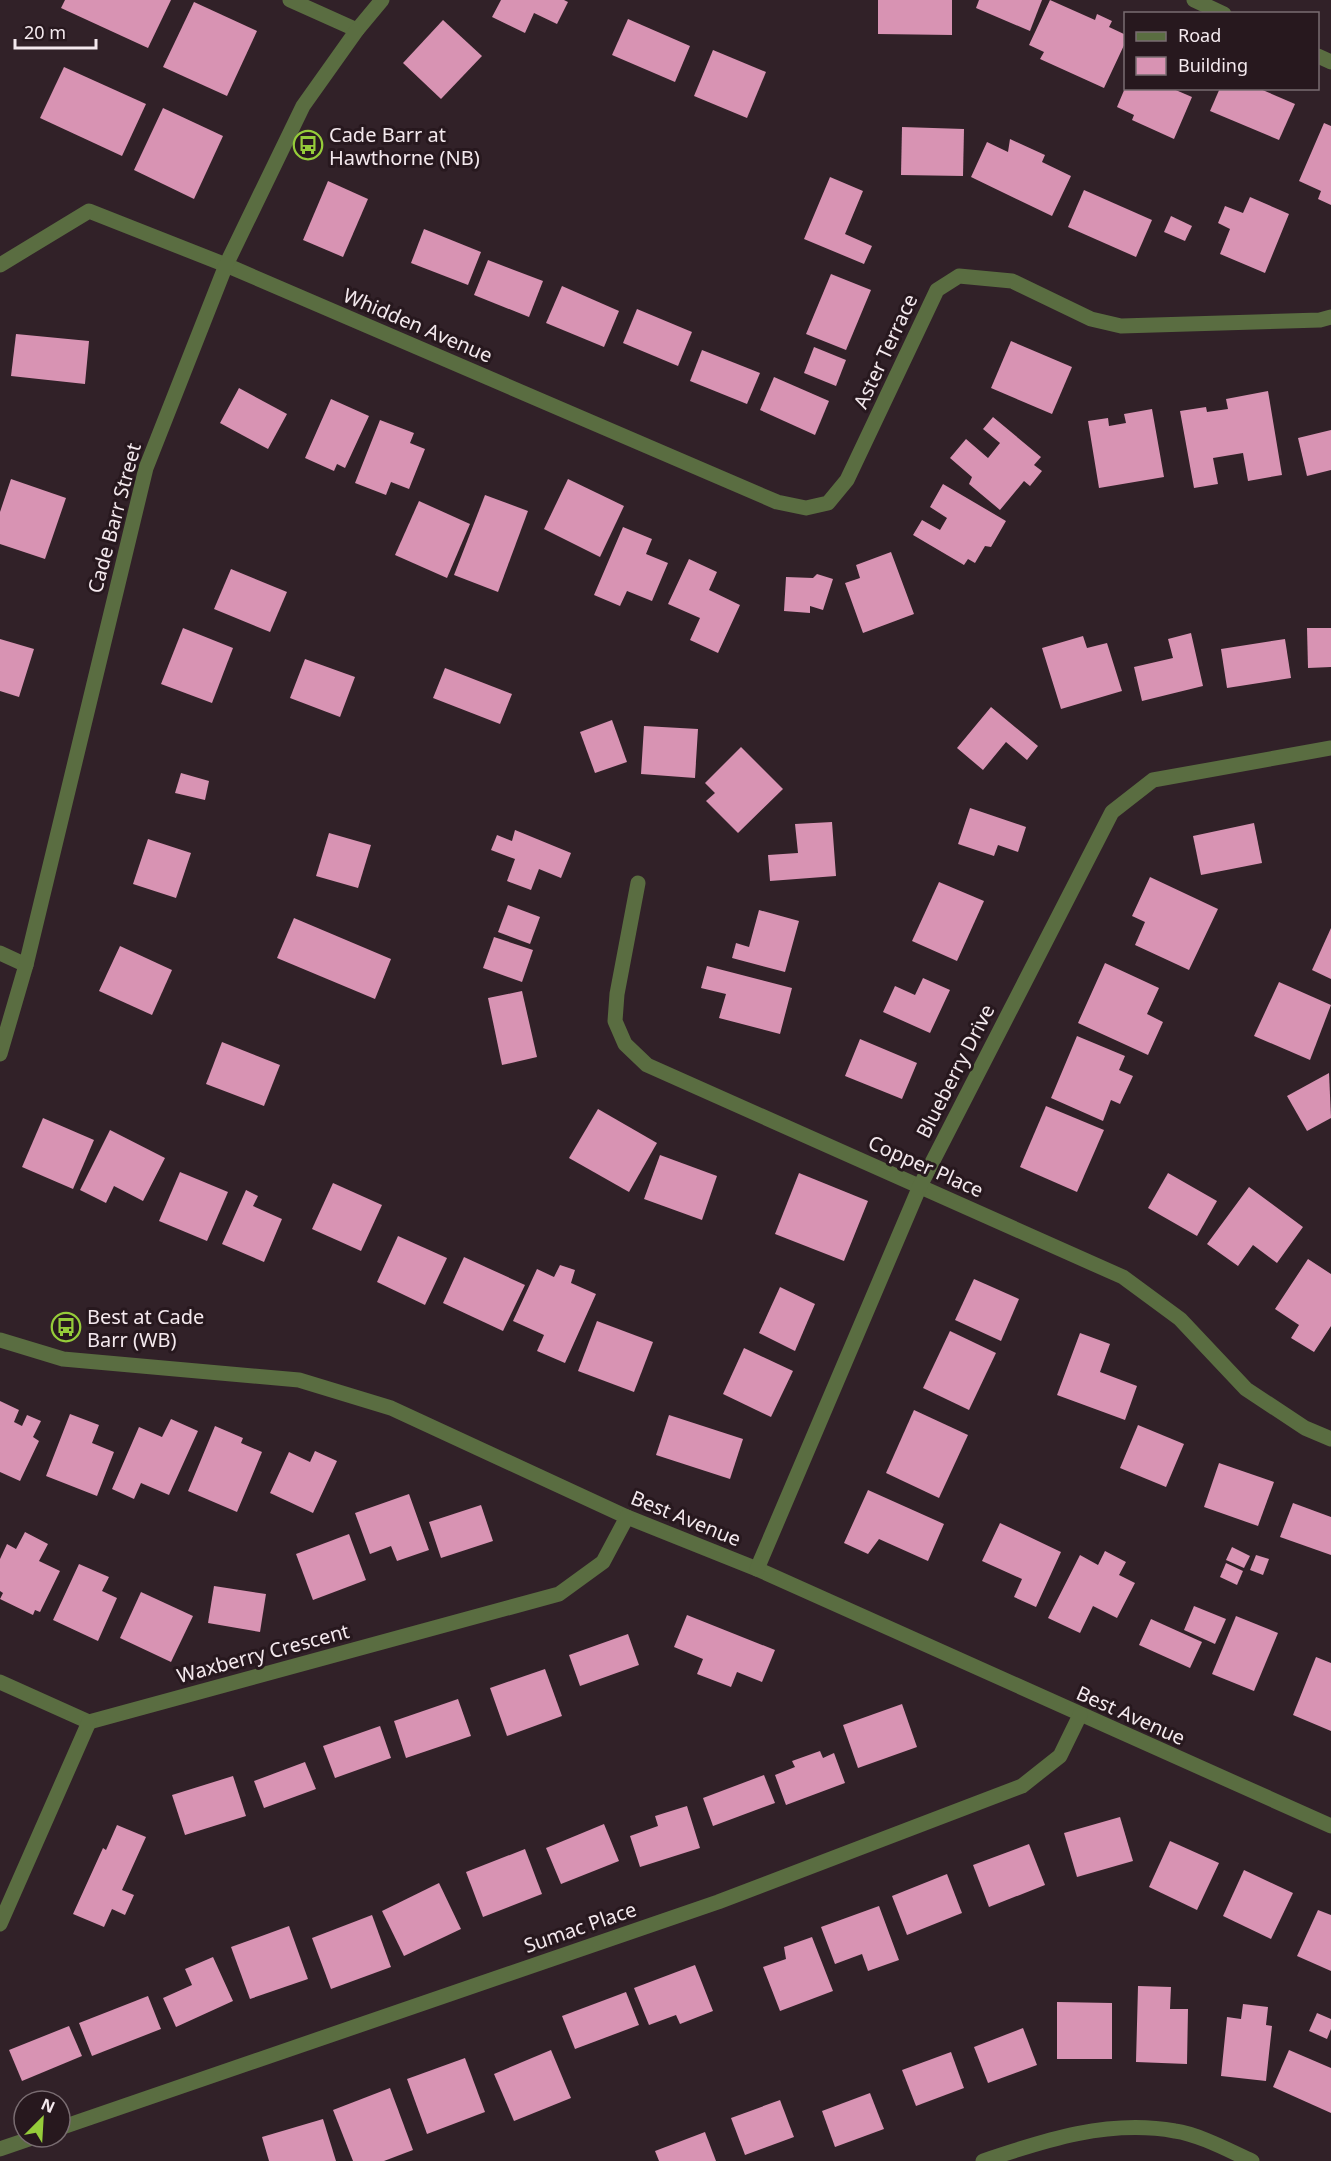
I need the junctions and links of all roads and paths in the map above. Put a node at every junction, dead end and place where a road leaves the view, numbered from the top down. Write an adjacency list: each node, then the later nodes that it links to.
1 (290, 0): 5 (street)
2 (382, 0): 5 (street, Cade Barr Street)
3 (1194, 0): 4 (street)
4 (1220, 12)
5 (357, 30): 7 (street, Cade Barr Street)
6 (0, 265): 7 (street, Whidden Avenue)
7 (226, 265): 9 (street, Whidden Avenue); 13 (street, Cade Barr Street)
8 (1331, 317): 9 (street, Aster Terrace)
9 (828, 503)
10 (1331, 748): 15 (street, Blueberry Drive)
11 (638, 883): 15 (street, Copper Place)
12 (0, 953): 13 (street)
13 (26, 965): 14 (street, Cade Barr Street)
14 (0, 1053)
15 (920, 1186): 17 (street, Copper Place); 19 (street, Blueberry Drive)
16 (0, 1340): 18 (street, Best Avenue)
17 (1331, 1439)
18 (627, 1516): 19 (street, Best Avenue); 22 (street, Waxberry Crescent)
19 (757, 1569): 21 (street, Best Avenue)
20 (0, 1682): 22 (street)
21 (1080, 1715): 23 (street, Best Avenue); 25 (street, Sumac Place)
22 (89, 1722): 24 (street)
23 (1331, 1826)
24 (0, 1924)
25 (72, 2124)
26 (983, 2161): 27 (street)
27 (1252, 2161)

